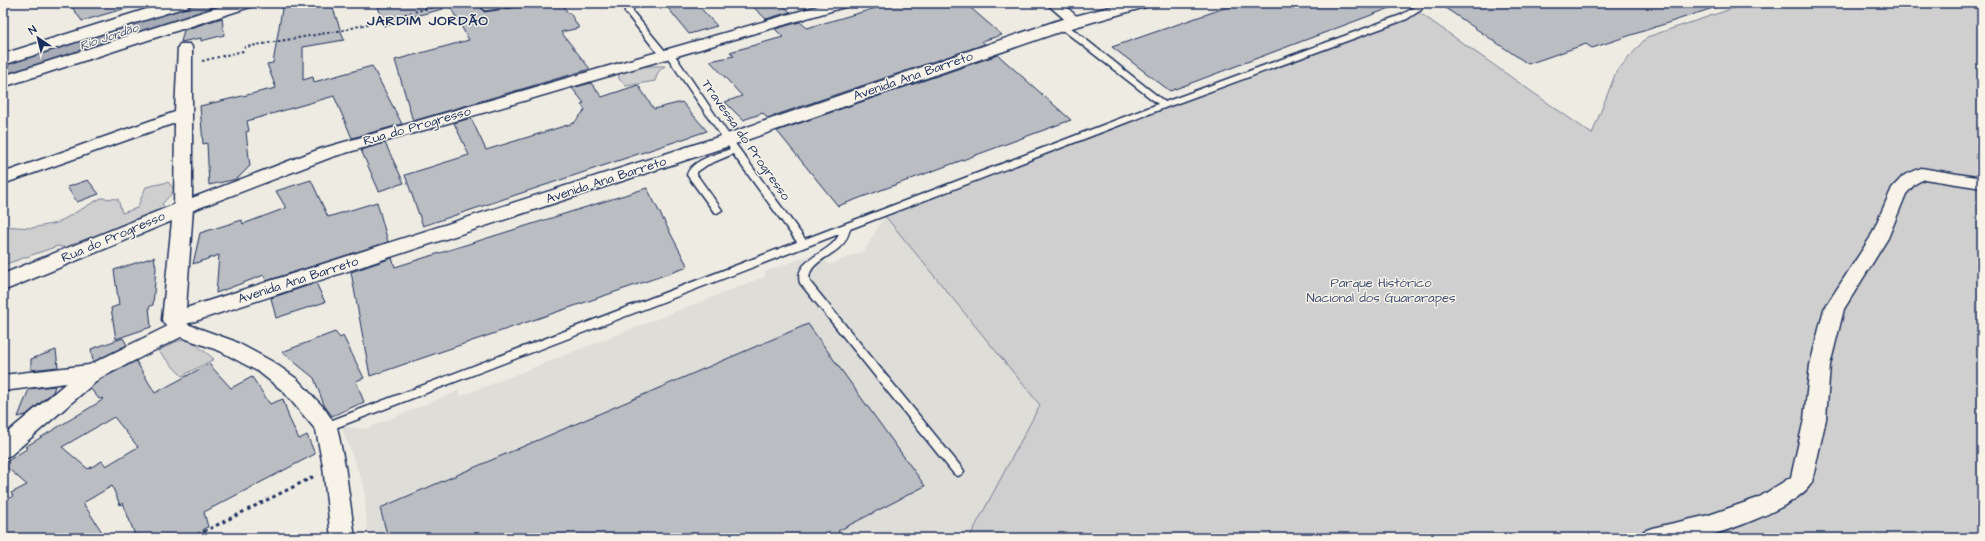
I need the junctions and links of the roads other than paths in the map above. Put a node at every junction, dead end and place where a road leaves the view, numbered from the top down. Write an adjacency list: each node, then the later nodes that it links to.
1 (183, 3): 13 (street)
2 (247, 3): 14 (street)
3 (483, 3): 4 (lane)
4 (524, 3)
5 (629, 3): 12 (lane, Travessa do Progresso)
6 (843, 3): 12 (street, Rua do Progresso)
7 (1053, 3): 10 (street)
8 (1143, 3): 10 (street, Avenida Ana Barreto)
9 (1419, 3): 15 (lane)
10 (1069, 23): 15 (lane); 17 (street, Avenida Ana Barreto)
11 (185, 47): 16 (street)
12 (666, 53): 17 (lane, Travessa do Progresso); 20 (street, Rua do Progresso)
13 (3, 60)
14 (3, 82)
15 (1164, 105): 22 (lane)
16 (183, 115): 18 (street); 20 (street)
17 (732, 145): 21 (lane); 23 (lane, Travessa do Progresso); 25 (street, Avenida Ana Barreto)
18 (3, 179)
19 (1982, 183): 32 (street)
20 (183, 208): 24 (street, Rua do Progresso); 25 (street)
21 (717, 210)
22 (846, 226): 23 (lane); 30 (lane)
23 (802, 243): 28 (lane)
24 (3, 283)
25 (177, 325): 26 (street); 28 (street)
26 (93, 372): 27 (street); 29 (street)
27 (3, 384)
28 (326, 427): 31 (street)
29 (3, 449)
30 (958, 471)
31 (343, 538)
32 (1652, 538)

